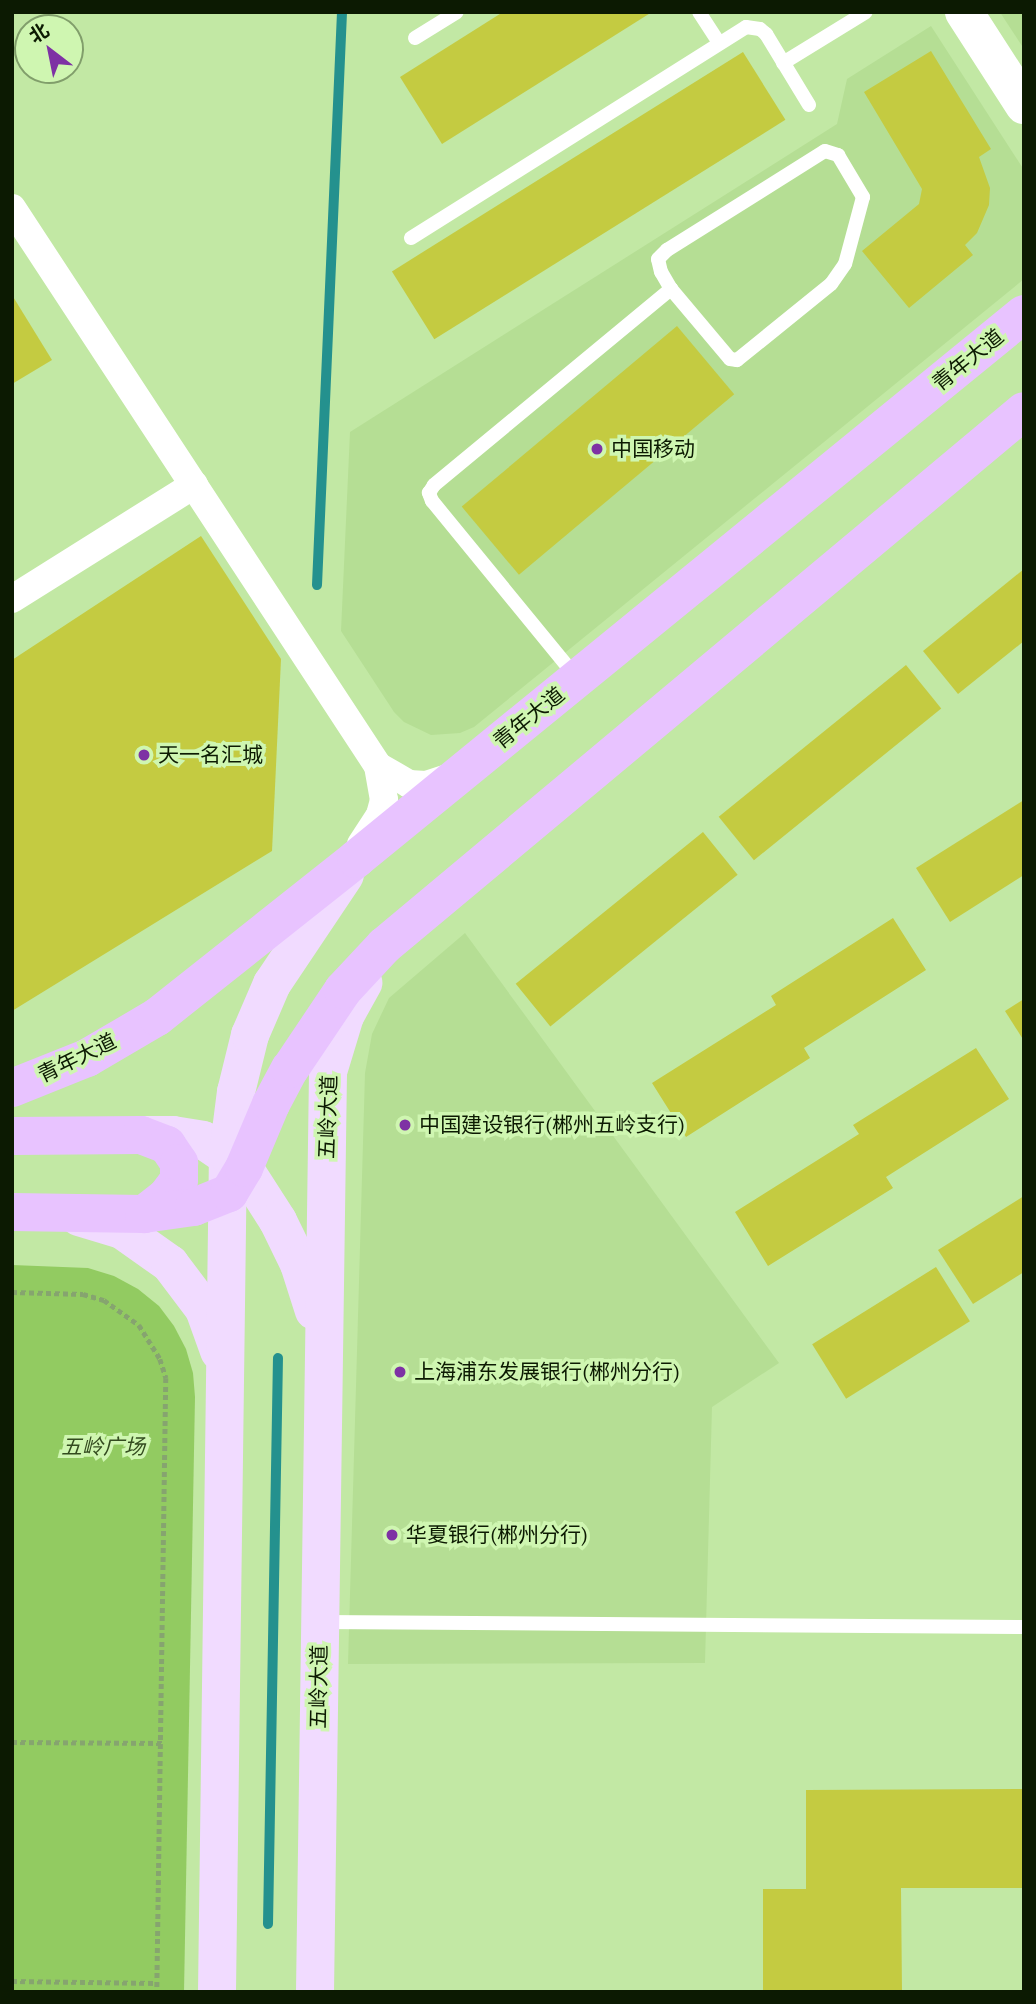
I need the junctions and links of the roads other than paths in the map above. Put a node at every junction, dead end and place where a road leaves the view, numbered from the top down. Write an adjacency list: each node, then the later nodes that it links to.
1 (457, 12): 5 (lane)
2 (699, 12): 6 (lane)
3 (866, 12): 7 (lane)
4 (964, 12): 8 (street)
5 (415, 38)
6 (719, 43): 7 (lane); 11 (lane)
7 (783, 64): 9 (lane)
8 (1024, 104)
9 (809, 105)
10 (12, 208): 15 (street)
11 (411, 238)
12 (671, 289): 12 (lane); 17 (lane)
13 (1024, 314): 17 (highway, 青年大道)
14 (1024, 411): 22 (highway)
15 (194, 485): 16 (street); 18 (street)
16 (12, 599)
17 (578, 678): 19 (highway, 青年大道)
18 (378, 766): 19 (street); 21 (street)
19 (462, 772): 20 (highway, 青年大道)
20 (356, 859): 21 (highway, 青年大道); 26 (main road)
21 (319, 890): 23 (highway, 青年大道)
22 (414, 919): 26 (highway); 29 (main road, 五岭大道)
23 (12, 1088)
24 (141, 1135): 25 (highway); 26 (main road, 五岭大道); 28 (highway)
25 (12, 1136)
26 (234, 1172): 28 (highway); 29 (main road, 五岭大道); 30 (main road)
27 (24, 1213): 28 (highway); 30 (main road)
28 (144, 1214)
29 (323, 1382): 31 (main road, 五岭大道)
30 (224, 1391): 33 (main road)
31 (320, 1622): 32 (lane); 34 (main road, 五岭大道)
32 (1024, 1627)
33 (217, 1992)
34 (315, 1992)

